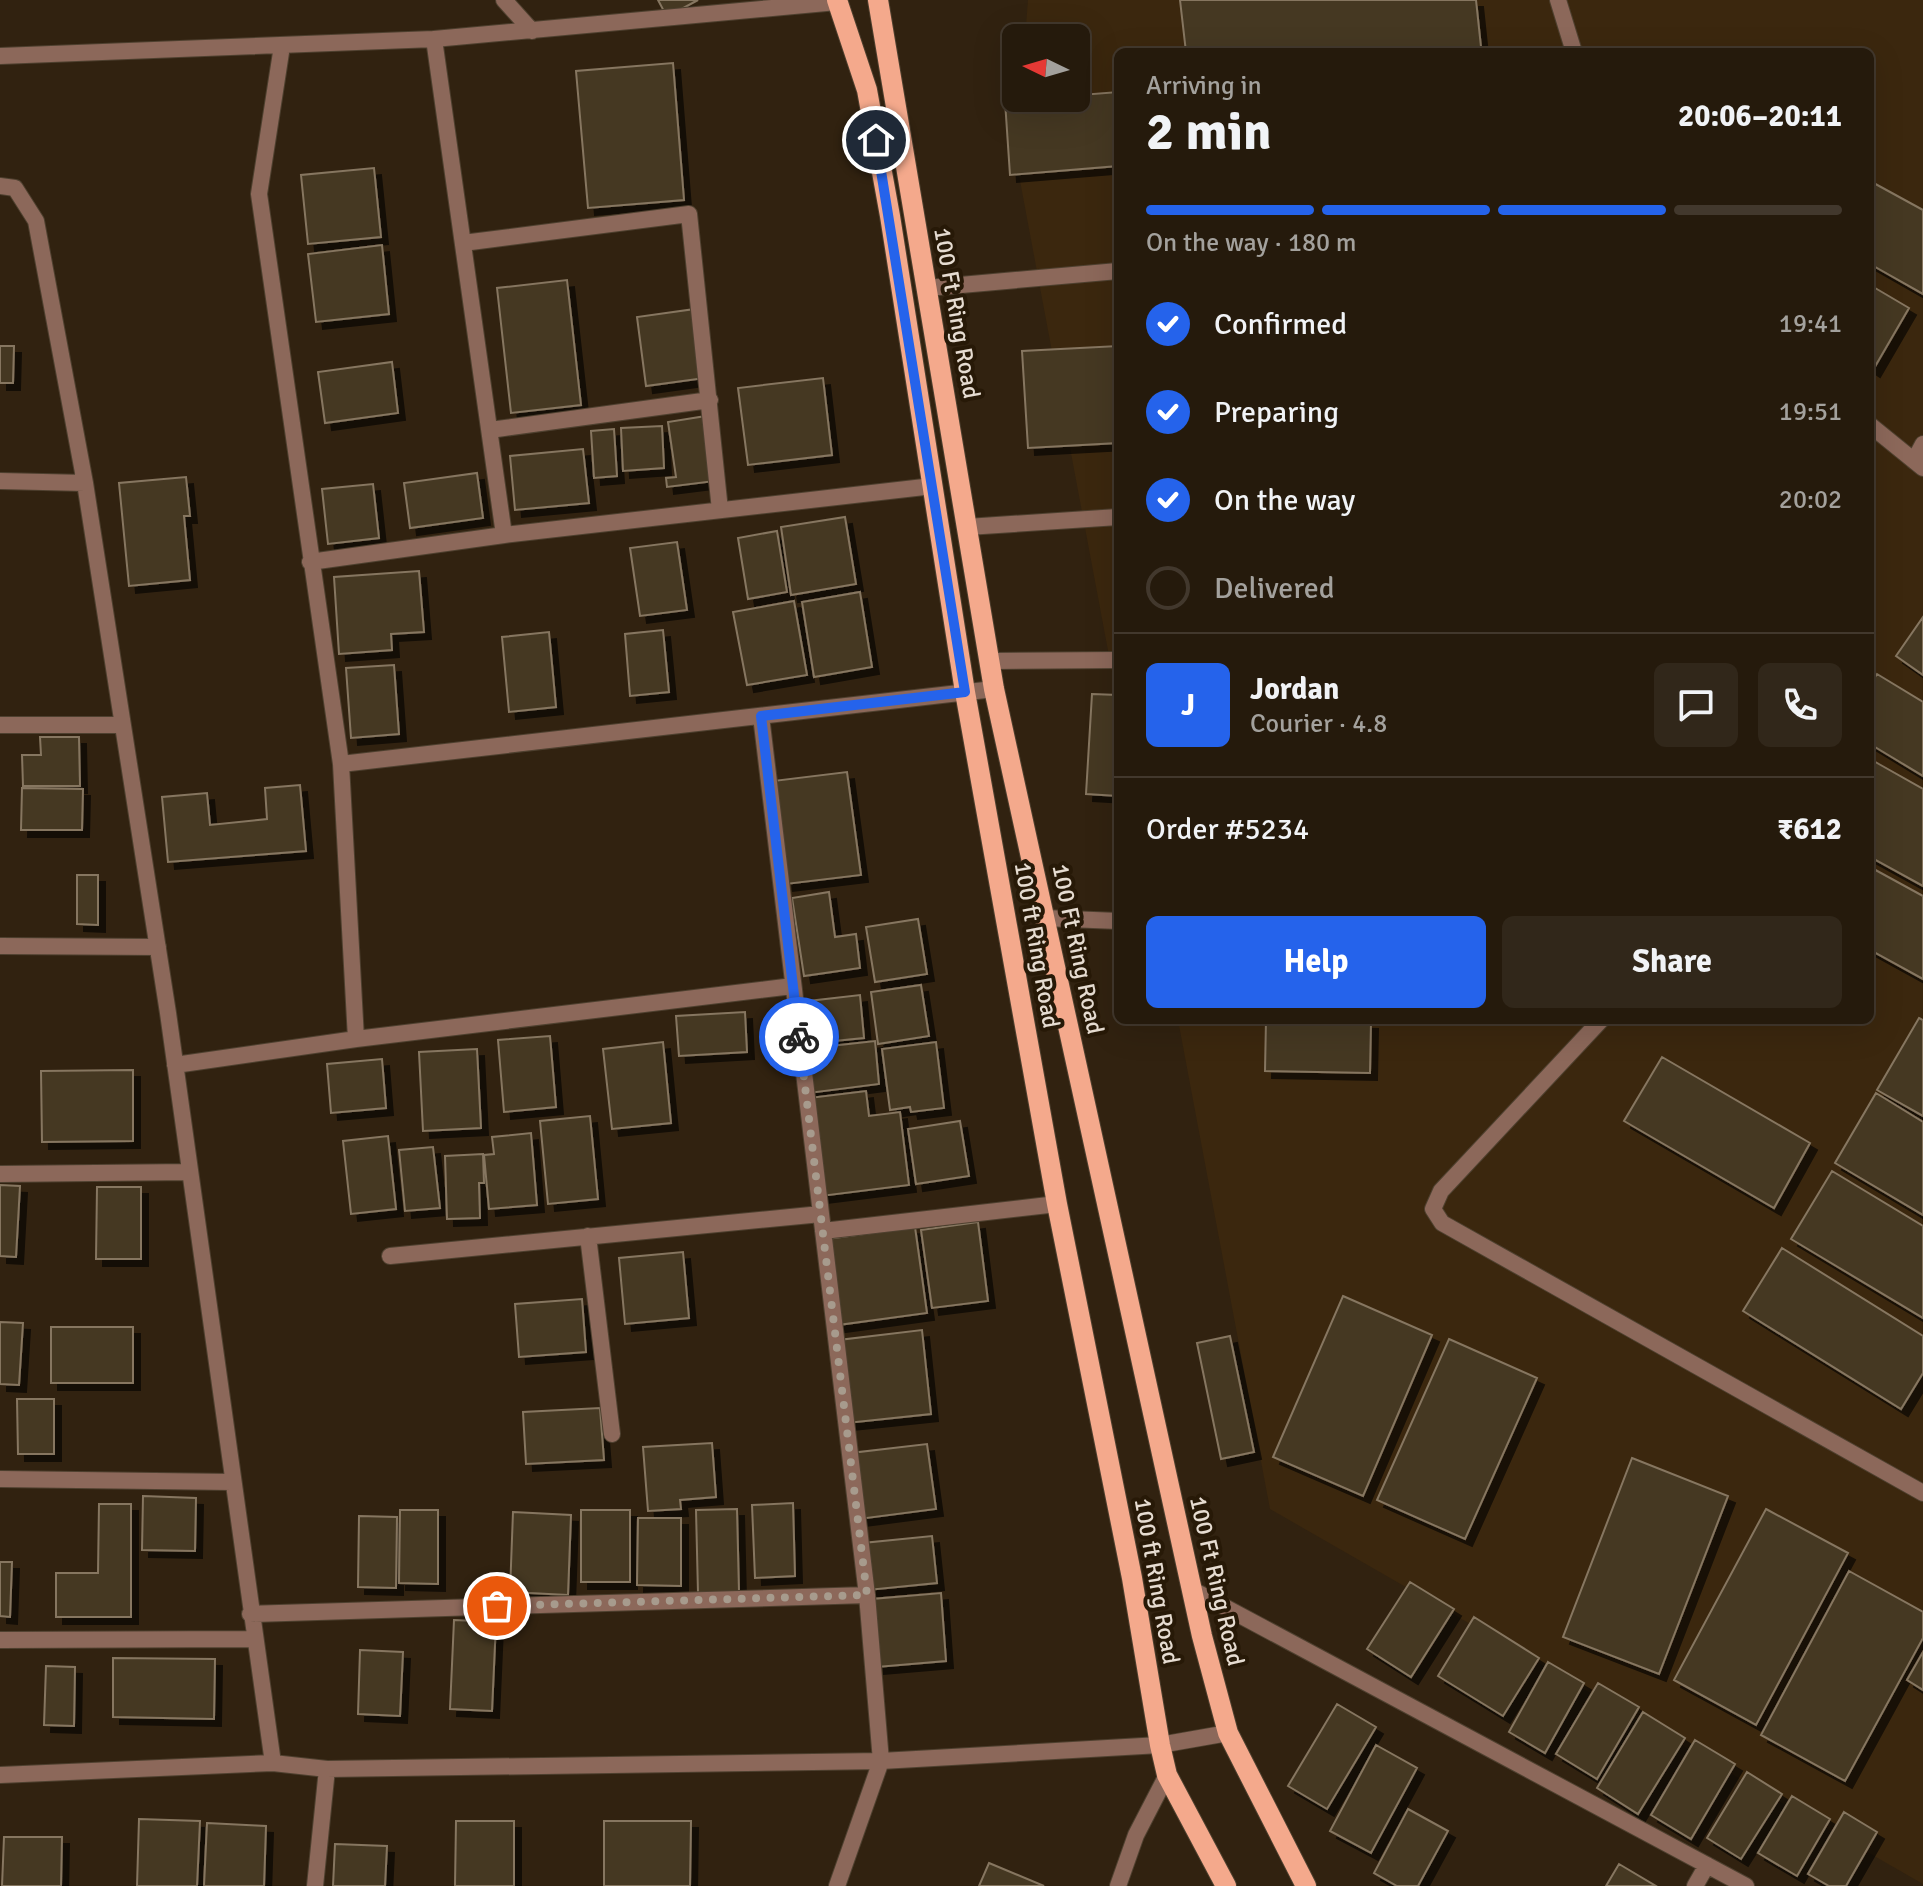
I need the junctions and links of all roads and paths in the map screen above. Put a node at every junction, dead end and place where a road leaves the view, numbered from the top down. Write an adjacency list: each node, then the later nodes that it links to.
1 (504, 0): 5 (street)
2 (878, 0): 13 (main road, 100 Ft Ring Road)
3 (1558, 0): 8 (street)
4 (837, 1): 5 (street); 21 (main road, 100 ft Ring Road)
5 (532, 31): 6 (street)
6 (434, 39): 7 (street); 11 (street)
7 (282, 46): 9 (street); 26 (street)
8 (1573, 48)
9 (0, 56)
10 (0, 186): 20 (street)
11 (463, 243): 14 (street); 16 (street)
12 (1114, 271): 13 (street)
13 (927, 288): 24 (main road, 100 Ft Ring Road)
14 (710, 400): 16 (street); 22 (street)
15 (1874, 428): 18 (street)
16 (490, 430): 25 (street)
17 (1923, 444): 18 (street)
18 (1919, 465)
19 (0, 481): 20 (street)
20 (85, 483): 33 (street)
21 (933, 486): 22 (street); 30 (main road, 100 ft Ring Road)
22 (720, 510): 25 (street)
23 (1114, 517): 24 (street)
24 (967, 527): 28 (main road, 100 Ft Ring Road)
25 (504, 535): 26 (street)
26 (310, 562): 34 (street)
27 (1114, 660): 28 (street)
28 (990, 661): 29 (main road, 100 Ft Ring Road)
29 (994, 689): 30 (street); 35 (main road, 100 Ft Ring Road)
30 (965, 692): 31 (street); 45 (main road, 100 ft Ring Road)
31 (761, 716): 34 (street); 39 (street)
32 (0, 725): 33 (street)
33 (123, 725): 38 (street)
34 (341, 764): 41 (street)
35 (1044, 918): 36 (street); 53 (main road, 100 Ft Ring Road)
36 (1114, 921)
37 (0, 946): 38 (street)
38 (158, 947): 42 (street)
39 (793, 986): 41 (street); 46 (street)
40 (1597, 1024): 52 (street)
41 (356, 1039): 42 (street)
42 (175, 1065): 43 (street)
43 (190, 1172): 44 (street); 51 (street)
44 (0, 1174)
45 (1057, 1204): 46 (street); 59 (main road, 100 ft Ring Road)
46 (822, 1222): 47 (street); 54 (street)
47 (588, 1236): 48 (street); 49 (street)
48 (390, 1256)
49 (612, 1434)
50 (0, 1479): 51 (street)
51 (232, 1482): 55 (street)
52 (1923, 1493)
53 (1191, 1589): 58 (main road, 100 Ft Ring Road); 65 (street)
54 (867, 1595): 55 (street); 60 (street)
55 (250, 1614): 56 (street)
56 (254, 1639): 57 (street); 61 (street)
57 (0, 1640)
58 (1228, 1733): 59 (street); 70 (main road, 100 Ft Ring Road)
59 (1160, 1745): 60 (street); 64 (main road, 100 ft Ring Road)
60 (881, 1761): 62 (street); 67 (street)
61 (273, 1763): 62 (street); 63 (street)
62 (327, 1769): 66 (street)
63 (0, 1775)
64 (1167, 1775): 68 (street); 69 (main road, 100 ft Ring Road)
65 (1707, 1865): 71 (street); 72 (street)
66 (315, 1886)
67 (837, 1886)
68 (1118, 1886)
69 (1226, 1886)
70 (1306, 1886)
71 (1695, 1886)
72 (1746, 1886)

